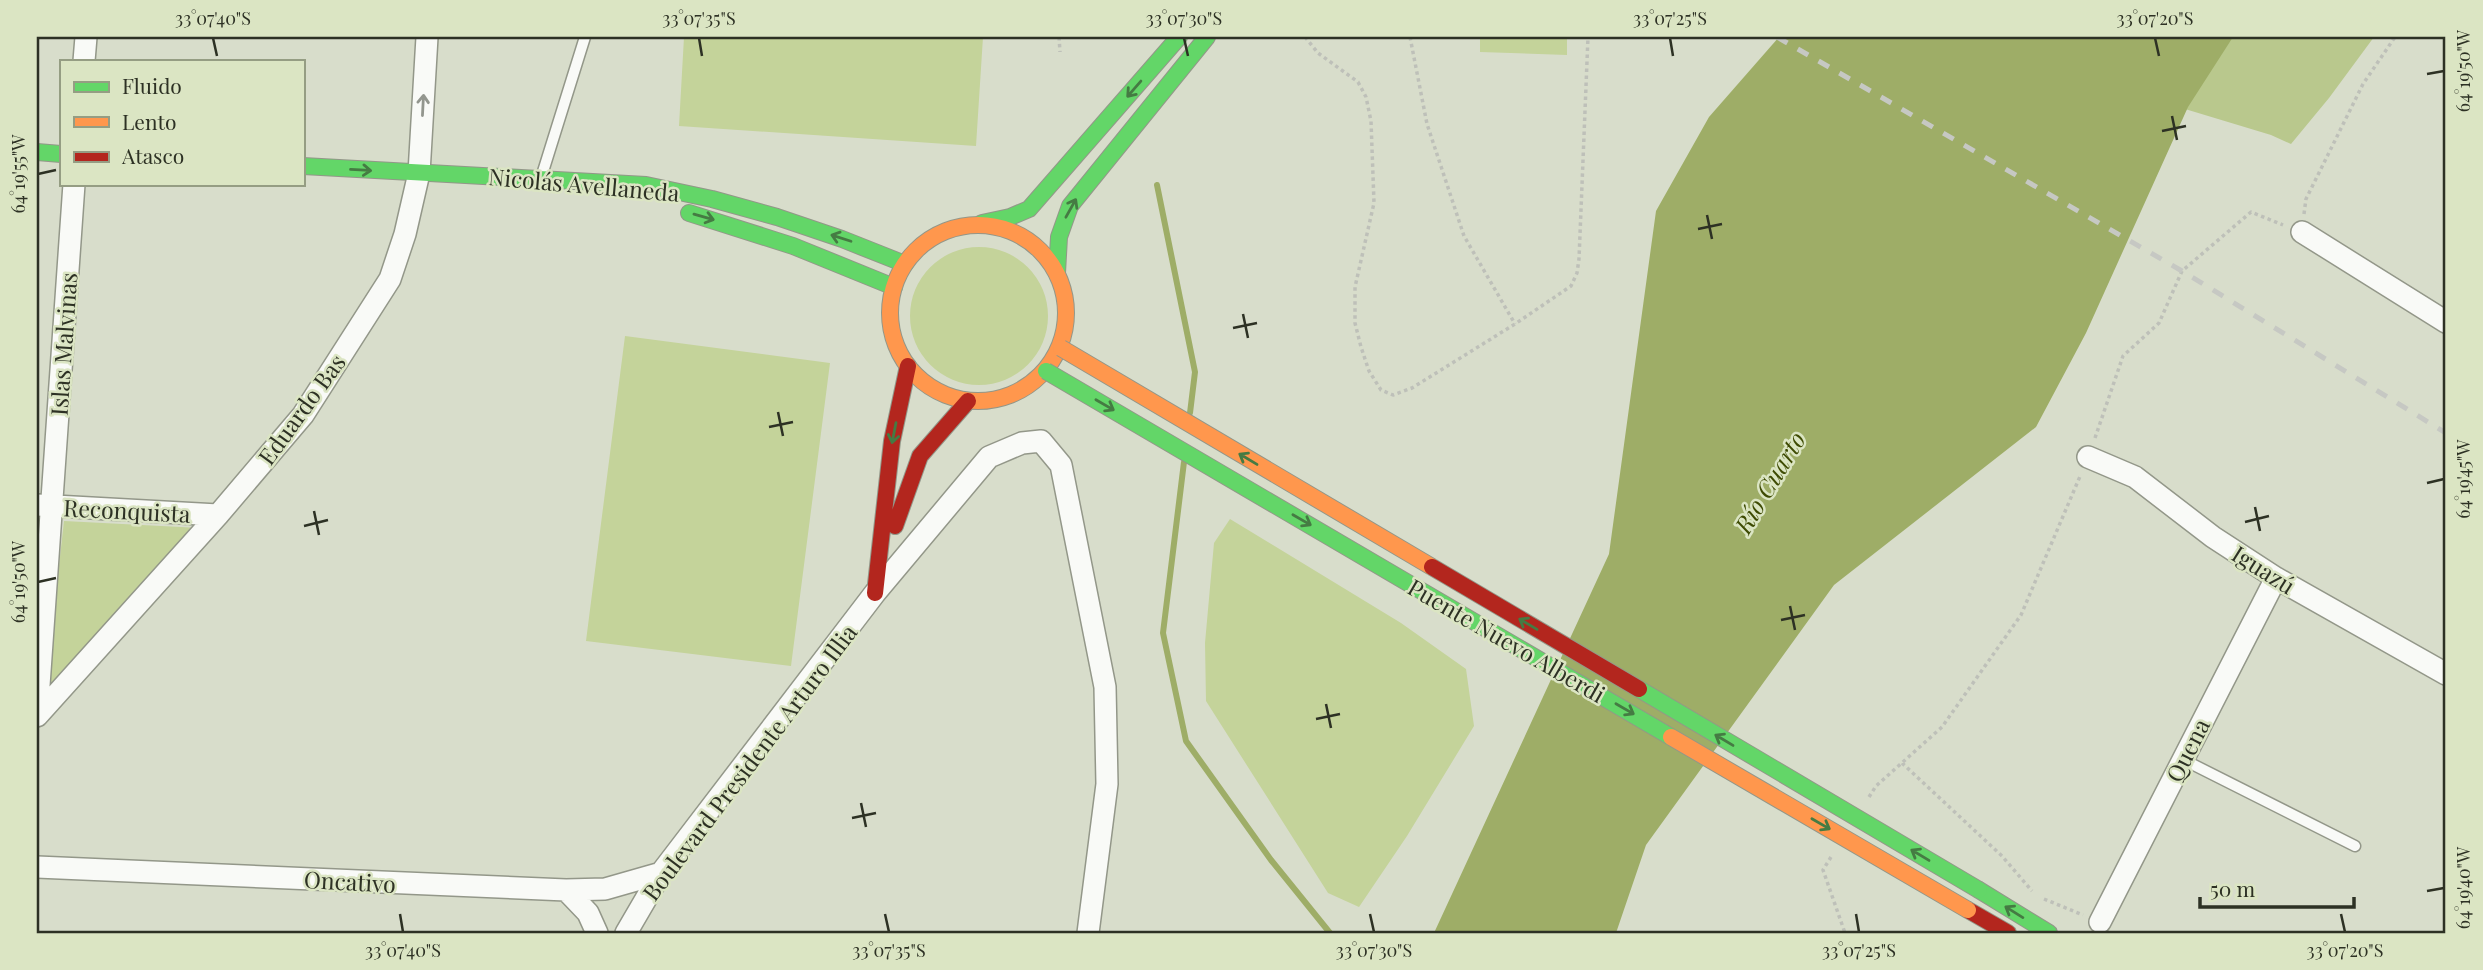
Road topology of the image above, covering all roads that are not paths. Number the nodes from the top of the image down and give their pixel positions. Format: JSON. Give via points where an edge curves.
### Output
{"nodes":[{"id":1,"x":86,"y":37,"type":"edge"},
{"id":2,"x":427,"y":37,"type":"edge"},
{"id":3,"x":585,"y":37,"type":"edge"},
{"id":4,"x":1179,"y":37,"type":"edge"},
{"id":5,"x":1207,"y":37,"type":"edge"},
{"id":6,"x":84,"y":60,"type":"edge"},
{"id":7,"x":37,"y":152,"type":"edge"},
{"id":8,"x":60,"y":153,"type":"edge"},
{"id":9,"x":304,"y":166,"type":"edge"},
{"id":10,"x":419,"y":173,"type":"junction"},
{"id":11,"x":540,"y":178,"type":"junction"},
{"id":12,"x":74,"y":186,"type":"edge"},
{"id":13,"x":525,"y":195,"type":"dead end"},
{"id":14,"x":678,"y":211,"type":"dead end"},
{"id":15,"x":971,"y":225,"type":"junction"},
{"id":16,"x":2302,"y":232,"type":"road end"},
{"id":17,"x":905,"y":264,"type":"junction"},
{"id":18,"x":1057,"y":273,"type":"junction"},
{"id":19,"x":894,"y":287,"type":"junction"},
{"id":20,"x":2443,"y":313,"type":"edge"},
{"id":21,"x":1061,"y":348,"type":"junction"},
{"id":22,"x":908,"y":366,"type":"junction"},
{"id":23,"x":1046,"y":371,"type":"junction"},
{"id":24,"x":968,"y":401,"type":"junction"},
{"id":25,"x":2088,"y":457,"type":"road end"},
{"id":26,"x":44,"y":506,"type":"edge"},
{"id":27,"x":218,"y":515,"type":"junction"},
{"id":28,"x":2276,"y":578,"type":"junction"},
{"id":29,"x":875,"y":593,"type":"junction"},
{"id":30,"x":2446,"y":674,"type":"edge"},
{"id":31,"x":37,"y":715,"type":"edge"},
{"id":32,"x":2182,"y":759,"type":"junction"},
{"id":33,"x":2355,"y":846,"type":"dead end"},
{"id":34,"x":37,"y":867,"type":"edge"},
{"id":35,"x":660,"y":873,"type":"junction"},
{"id":36,"x":566,"y":890,"type":"junction"},
{"id":37,"x":2100,"y":922,"type":"road end"},
{"id":38,"x":597,"y":933,"type":"edge"},
{"id":39,"x":626,"y":933,"type":"edge"},
{"id":40,"x":1088,"y":933,"type":"edge"},
{"id":41,"x":2008,"y":933,"type":"edge"},
{"id":42,"x":2049,"y":933,"type":"edge"}],
"edges":[{"from":1,"to":6,"type":"street"},
{"from":10,"to":2,"type":"street","name":"Eduardo Bas","one_way":true},
{"from":3,"to":11,"type":"lane"},
{"from":4,"to":15,"type":"main road","one_way":true,"via":[[1029,209]]},
{"from":18,"to":5,"type":"main road","one_way":true,"via":[[1059,237],[1070,206]]},
{"from":7,"to":8,"type":"main road"},
{"from":9,"to":10,"type":"main road","name":"Nicolás Avellaneda","one_way":true},
{"from":10,"to":11,"type":"main road","name":"Nicolás Avellaneda"},
{"from":10,"to":13,"type":"main road","name":"Nicolás Avellaneda"},
{"from":10,"to":27,"type":"street","name":"Eduardo Bas","via":[[390,279],[303,415]]},
{"from":17,"to":11,"type":"main road","name":"Nicolás Avellaneda","one_way":true,"via":[[856,243],[700,195],[646,185]]},
{"from":12,"to":26,"type":"street","name":"Islas Malvinas"},
{"from":14,"to":19,"type":"main road","name":"Nicolás Avellaneda","one_way":true,"via":[[748,229]]},
{"from":15,"to":17,"type":"main road","via":[[945,231]]},
{"from":15,"to":18,"type":"main road","via":[[1006,229],[1035,246]]},
{"from":16,"to":20,"type":"street"},
{"from":17,"to":19,"type":"main road"},
{"from":18,"to":21,"type":"main road","via":[[1065,299]]},
{"from":19,"to":22,"type":"main road","via":[[891,327]]},
{"from":21,"to":23,"type":"main road"},
{"from":42,"to":21,"type":"main road","name":"Puente Nuevo Alberdi","one_way":true,"bridge":true},
{"from":22,"to":24,"type":"main road","via":[[945,395]]},
{"from":22,"to":29,"type":"main road","one_way":true,"via":[[892,441]]},
{"from":23,"to":24,"type":"main road","via":[[1026,388],[998,400]]},
{"from":23,"to":41,"type":"main road","name":"Puente Nuevo Alberdi","one_way":true,"bridge":true},
{"from":24,"to":29,"type":"main road","via":[[920,456]]},
{"from":25,"to":28,"type":"street","name":"Iguazú","via":[[2135,477]]},
{"from":26,"to":27,"type":"street","name":"Reconquista"},
{"from":26,"to":31,"type":"street","name":"Islas Malvinas"},
{"from":27,"to":31,"type":"street","name":"Eduardo Bas"},
{"from":28,"to":30,"type":"street","name":"Iguazú"},
{"from":28,"to":32,"type":"street","name":"Quena"},
{"from":29,"to":35,"type":"street","name":"Boulevard Presidente Arturo Illia"},
{"from":29,"to":40,"type":"street","name":"Boulevard Presidente Arturo Illia","via":[[989,457],[1022,443],[1041,441],[1061,466],[1105,688],[1107,784]]},
{"from":32,"to":33,"type":"lane"},
{"from":32,"to":37,"type":"street","name":"Quena"},
{"from":34,"to":36,"type":"street","name":"Oncativo"},
{"from":35,"to":36,"type":"street","name":"Oncativo","via":[[605,888]]},
{"from":35,"to":39,"type":"street","name":"Boulevard Presidente Arturo Illia"},
{"from":36,"to":38,"type":"street","via":[[588,913]]}]}
